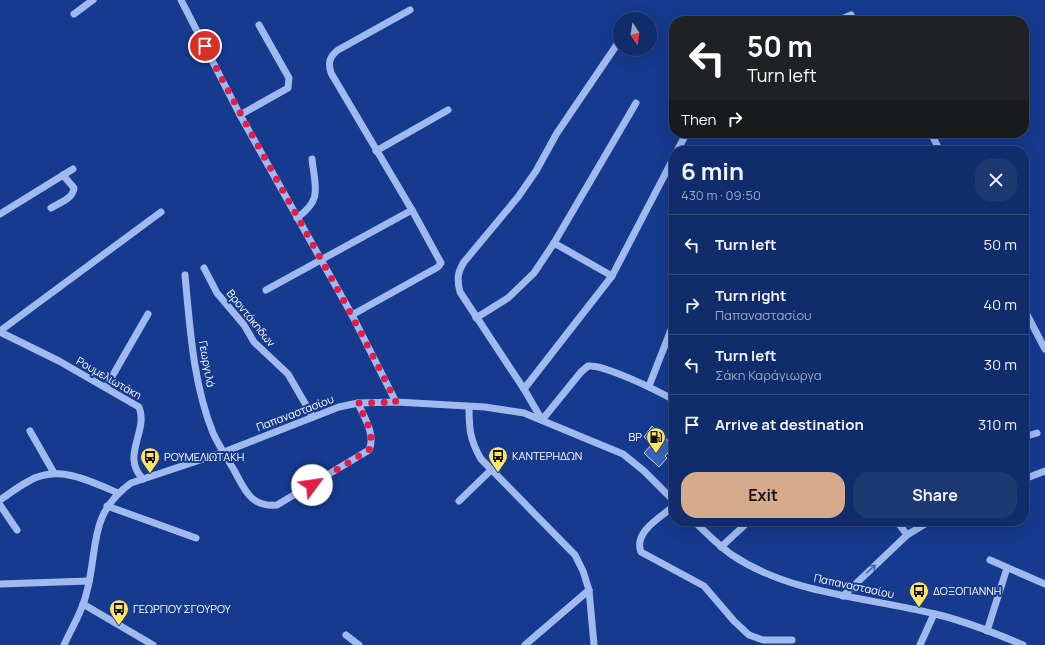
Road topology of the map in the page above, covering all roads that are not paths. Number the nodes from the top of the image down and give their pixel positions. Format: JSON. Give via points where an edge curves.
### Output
{"nodes":[{"id":1,"x":94,"y":0,"type":"edge"},
{"id":2,"x":181,"y":0,"type":"edge"},
{"id":3,"x":410,"y":10,"type":"dead end"},
{"id":4,"x":74,"y":14,"type":"dead end"},
{"id":5,"x":259,"y":25,"type":"dead end"},
{"id":6,"x":613,"y":50,"type":"edge"},
{"id":7,"x":636,"y":103,"type":"dead end"},
{"id":8,"x":448,"y":110,"type":"dead end"},
{"id":9,"x":240,"y":115,"type":"junction"},
{"id":10,"x":376,"y":151,"type":"junction"},
{"id":11,"x":312,"y":159,"type":"dead end"},
{"id":12,"x":669,"y":167,"type":"edge"},
{"id":13,"x":73,"y":169,"type":"dead end"},
{"id":14,"x":63,"y":175,"type":"junction"},
{"id":15,"x":51,"y":208,"type":"dead end"},
{"id":16,"x":412,"y":210,"type":"junction"},
{"id":17,"x":161,"y":212,"type":"dead end"},
{"id":18,"x":0,"y":214,"type":"edge"},
{"id":19,"x":297,"y":218,"type":"junction"},
{"id":20,"x":554,"y":242,"type":"junction"},
{"id":21,"x":322,"y":261,"type":"junction"},
{"id":22,"x":204,"y":268,"type":"dead end"},
{"id":23,"x":185,"y":274,"type":"dead end"},
{"id":24,"x":612,"y":276,"type":"junction"},
{"id":25,"x":266,"y":290,"type":"dead end"},
{"id":26,"x":148,"y":314,"type":"dead end"},
{"id":27,"x":352,"y":315,"type":"junction"},
{"id":28,"x":476,"y":318,"type":"junction"},
{"id":29,"x":1029,"y":319,"type":"edge"},
{"id":30,"x":0,"y":332,"type":"edge"},
{"id":31,"x":669,"y":335,"type":"edge"},
{"id":32,"x":1045,"y":350,"type":"edge"},
{"id":33,"x":649,"y":386,"type":"junction"},
{"id":34,"x":106,"y":387,"type":"junction"},
{"id":35,"x":524,"y":388,"type":"junction"},
{"id":36,"x":669,"y":397,"type":"edge"},
{"id":37,"x":396,"y":402,"type":"junction"},
{"id":38,"x":358,"y":403,"type":"junction"},
{"id":39,"x":469,"y":407,"type":"junction"},
{"id":40,"x":313,"y":417,"type":"junction"},
{"id":41,"x":542,"y":420,"type":"junction"},
{"id":42,"x":30,"y":431,"type":"dead end"},
{"id":43,"x":1037,"y":433,"type":"dead end"},
{"id":44,"x":1029,"y":435,"type":"edge"},
{"id":45,"x":224,"y":452,"type":"junction"},
{"id":46,"x":491,"y":470,"type":"junction"},
{"id":47,"x":1045,"y":471,"type":"edge"},
{"id":48,"x":54,"y":473,"type":"junction"},
{"id":49,"x":1029,"y":477,"type":"edge"},
{"id":50,"x":143,"y":479,"type":"junction"},
{"id":51,"x":118,"y":493,"type":"junction"},
{"id":52,"x":669,"y":496,"type":"edge"},
{"id":53,"x":0,"y":500,"type":"edge"},
{"id":54,"x":459,"y":501,"type":"dead end"},
{"id":55,"x":0,"y":506,"type":"edge"},
{"id":56,"x":107,"y":506,"type":"junction"},
{"id":57,"x":669,"y":510,"type":"edge"},
{"id":58,"x":699,"y":526,"type":"edge"},
{"id":59,"x":744,"y":526,"type":"edge"},
{"id":60,"x":901,"y":526,"type":"edge"},
{"id":61,"x":922,"y":526,"type":"edge"},
{"id":62,"x":17,"y":530,"type":"dead end"},
{"id":63,"x":907,"y":535,"type":"junction"},
{"id":64,"x":196,"y":538,"type":"dead end"},
{"id":65,"x":721,"y":547,"type":"junction"},
{"id":66,"x":990,"y":560,"type":"dead end"},
{"id":67,"x":1007,"y":568,"type":"junction"},
{"id":68,"x":89,"y":581,"type":"junction"},
{"id":69,"x":0,"y":584,"type":"edge"},
{"id":70,"x":1045,"y":584,"type":"edge"},
{"id":71,"x":589,"y":590,"type":"junction"},
{"id":72,"x":843,"y":596,"type":"junction"},
{"id":73,"x":83,"y":604,"type":"junction"},
{"id":74,"x":934,"y":614,"type":"junction"},
{"id":75,"x":987,"y":631,"type":"junction"},
{"id":76,"x":346,"y":635,"type":"dead end"},
{"id":77,"x":792,"y":640,"type":"dead end"},
{"id":78,"x":1019,"y":644,"type":"edge"},
{"id":79,"x":64,"y":645,"type":"edge"},
{"id":80,"x":153,"y":645,"type":"edge"},
{"id":81,"x":359,"y":645,"type":"edge"},
{"id":82,"x":525,"y":645,"type":"edge"},
{"id":83,"x":594,"y":645,"type":"edge"},
{"id":84,"x":920,"y":645,"type":"edge"}],
"edges":[{"from":1,"to":4,"type":"street"},
{"from":2,"to":9,"type":"street"},
{"from":3,"to":10,"type":"street","via":[[338,50],[329,59],[331,73]]},
{"from":5,"to":9,"type":"street","via":[[289,78],[289,85],[288,88]]},
{"from":6,"to":28,"type":"street","via":[[527,184],[458,270],[460,292]]},
{"from":7,"to":20,"type":"street"},
{"from":8,"to":10,"type":"street"},
{"from":9,"to":19,"type":"street"},
{"from":10,"to":16,"type":"street"},
{"from":11,"to":19,"type":"street","via":[[315,200],[310,209]]},
{"from":12,"to":24,"type":"street"},
{"from":13,"to":14,"type":"street"},
{"from":14,"to":15,"type":"street","via":[[74,188],[73,192],[71,196]]},
{"from":14,"to":18,"type":"street"},
{"from":16,"to":21,"type":"street"},
{"from":16,"to":27,"type":"street","via":[[441,263]]},
{"from":17,"to":30,"type":"street"},
{"from":19,"to":21,"type":"street"},
{"from":20,"to":24,"type":"street"},
{"from":20,"to":28,"type":"street","via":[[534,273],[517,290]]},
{"from":21,"to":25,"type":"street"},
{"from":21,"to":27,"type":"street"},
{"from":22,"to":40,"type":"street","name":"Βροντάκηδων","via":[[217,293],[244,325],[254,342],[288,374]]},
{"from":23,"to":45,"type":"street","name":"Γεωργιλά","via":[[197,380],[213,433]]},
{"from":24,"to":35,"type":"street"},
{"from":26,"to":34,"type":"street"},
{"from":27,"to":37,"type":"street"},
{"from":28,"to":35,"type":"street"},
{"from":29,"to":32,"type":"street"},
{"from":30,"to":34,"type":"street","name":"Ρουμελιωτάκη"},
{"from":31,"to":33,"type":"street"},
{"from":33,"to":36,"type":"street"},
{"from":33,"to":41,"type":"street","via":[[598,367],[588,366]]},
{"from":34,"to":50,"type":"street","name":"Ρουμελιωτάκη","via":[[139,406],[142,415],[135,444],[134,468]]},
{"from":35,"to":41,"type":"street"},
{"from":37,"to":38,"type":"street","name":"Παπαναστασίου"},
{"from":37,"to":39,"type":"street","name":"Παπαναστασίου"},
{"from":38,"to":40,"type":"street","name":"Παπαναστασίου","via":[[338,407]]},
{"from":38,"to":45,"type":"street","name":"Γεωργιλά","via":[[371,434],[372,443],[369,450],[277,505],[268,506],[252,499],[244,490]]},
{"from":39,"to":41,"type":"street","name":"Παπαναστασίου","via":[[507,410]]},
{"from":39,"to":46,"type":"street","via":[[469,432],[473,446]]},
{"from":40,"to":45,"type":"street","name":"Παπαναστασίου"},
{"from":41,"to":52,"type":"street","name":"Παπαναστασίου","via":[[623,454]]},
{"from":42,"to":48,"type":"street"},
{"from":43,"to":44,"type":"street"},
{"from":45,"to":50,"type":"street","name":"Παπαναστασίου"},
{"from":46,"to":54,"type":"street"},
{"from":46,"to":71,"type":"street","via":[[576,555]]},
{"from":47,"to":49,"type":"street"},
{"from":48,"to":51,"type":"street","via":[[81,478]]},
{"from":48,"to":53,"type":"street","via":[[29,480]]},
{"from":50,"to":51,"type":"street","name":"Παπαναστασίου","via":[[131,483]]},
{"from":51,"to":56,"type":"street","name":"Παπαναστασίου"},
{"from":55,"to":62,"type":"street"},
{"from":56,"to":64,"type":"street"},
{"from":56,"to":68,"type":"street","name":"Παπαναστασίου","via":[[93,551]]},
{"from":57,"to":77,"type":"street","via":[[642,532],[639,542],[641,552],[704,586],[749,635],[764,640]]},
{"from":58,"to":65,"type":"street","name":"Παπαναστασίου"},
{"from":59,"to":65,"type":"street"},
{"from":60,"to":63,"type":"street"},
{"from":61,"to":63,"type":"street"},
{"from":72,"to":63,"type":"street","one_way":true},
{"from":65,"to":72,"type":"street","name":"Παπαναστασίου","via":[[749,565],[770,574]]},
{"from":66,"to":67,"type":"street"},
{"from":67,"to":70,"type":"street"},
{"from":67,"to":75,"type":"street"},
{"from":68,"to":69,"type":"street"},
{"from":68,"to":73,"type":"street","name":"Παπαναστασίου"},
{"from":71,"to":82,"type":"street"},
{"from":71,"to":83,"type":"street"},
{"from":72,"to":74,"type":"street","name":"Παπαναστασίου"},
{"from":73,"to":79,"type":"street","name":"Παπαναστασίου"},
{"from":73,"to":80,"type":"street"},
{"from":74,"to":75,"type":"street","name":"Παπαναστασίου"},
{"from":74,"to":84,"type":"street"},
{"from":75,"to":78,"type":"street","name":"Παπαναστασίου"},
{"from":76,"to":81,"type":"street"}]}
